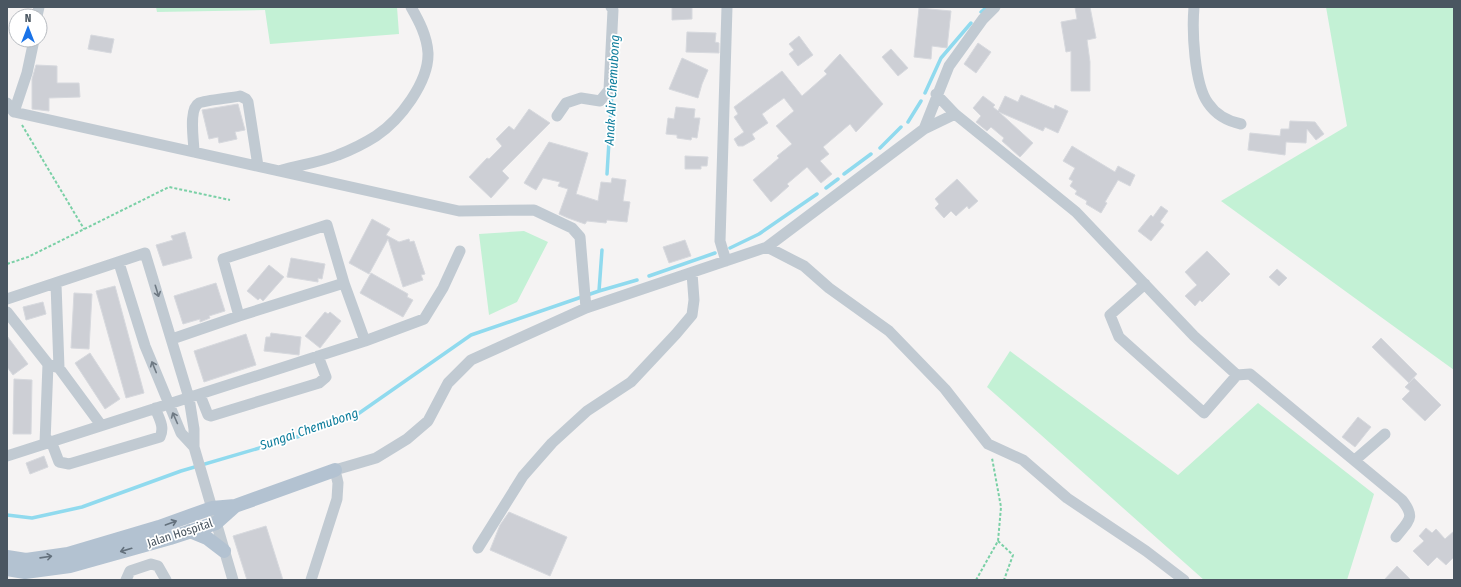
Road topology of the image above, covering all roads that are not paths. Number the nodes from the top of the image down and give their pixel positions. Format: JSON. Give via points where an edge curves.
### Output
{"nodes":[{"id":1,"x":411,"y":7,"type":"edge"},
{"id":2,"x":611,"y":7,"type":"edge"},
{"id":3,"x":727,"y":7,"type":"edge"},
{"id":4,"x":995,"y":7,"type":"edge"},
{"id":5,"x":1194,"y":7,"type":"edge"},
{"id":6,"x":32,"y":48,"type":"edge"},
{"id":7,"x":936,"y":94,"type":"junction"},
{"id":8,"x":10,"y":108,"type":"edge"},
{"id":9,"x":955,"y":114,"type":"junction"},
{"id":10,"x":557,"y":116,"type":"dead end"},
{"id":11,"x":1241,"y":124,"type":"dead end"},
{"id":12,"x":924,"y":129,"type":"junction"},
{"id":13,"x":194,"y":152,"type":"junction"},
{"id":14,"x":258,"y":166,"type":"junction"},
{"id":15,"x":279,"y":171,"type":"junction"},
{"id":16,"x":767,"y":247,"type":"junction"},
{"id":17,"x":460,"y":250,"type":"dead end"},
{"id":18,"x":726,"y":261,"type":"junction"},
{"id":19,"x":119,"y":263,"type":"junction"},
{"id":20,"x":692,"y":273,"type":"junction"},
{"id":21,"x":344,"y":283,"type":"junction"},
{"id":22,"x":56,"y":284,"type":"junction"},
{"id":23,"x":1145,"y":284,"type":"junction"},
{"id":24,"x":7,"y":300,"type":"edge"},
{"id":25,"x":586,"y":307,"type":"junction"},
{"id":26,"x":7,"y":312,"type":"edge"},
{"id":27,"x":239,"y":316,"type":"junction"},
{"id":28,"x":172,"y":339,"type":"junction"},
{"id":29,"x":365,"y":341,"type":"junction"},
{"id":30,"x":318,"y":356,"type":"junction"},
{"id":31,"x":48,"y":364,"type":"junction"},
{"id":32,"x":59,"y":368,"type":"junction"},
{"id":33,"x":1237,"y":375,"type":"junction"},
{"id":34,"x":194,"y":397,"type":"junction"},
{"id":35,"x":169,"y":404,"type":"junction"},
{"id":36,"x":155,"y":408,"type":"junction"},
{"id":37,"x":101,"y":425,"type":"junction"},
{"id":38,"x":1385,"y":434,"type":"dead end"},
{"id":39,"x":48,"y":442,"type":"junction"},
{"id":40,"x":194,"y":447,"type":"junction"},
{"id":41,"x":7,"y":456,"type":"edge"},
{"id":42,"x":1355,"y":460,"type":"junction"},
{"id":43,"x":335,"y":470,"type":"junction"},
{"id":44,"x":211,"y":505,"type":"junction"},
{"id":45,"x":235,"y":506,"type":"junction"},
{"id":46,"x":216,"y":522,"type":"junction"},
{"id":47,"x":190,"y":531,"type":"junction"},
{"id":48,"x":1396,"y":537,"type":"dead end"},
{"id":49,"x":478,"y":548,"type":"dead end"},
{"id":50,"x":224,"y":551,"type":"junction"},
{"id":51,"x":7,"y":557,"type":"edge"},
{"id":52,"x":7,"y":570,"type":"edge"},
{"id":53,"x":126,"y":580,"type":"edge"},
{"id":54,"x":166,"y":580,"type":"edge"},
{"id":55,"x":233,"y":580,"type":"edge"},
{"id":56,"x":311,"y":580,"type":"edge"},
{"id":57,"x":1184,"y":580,"type":"edge"}],
"edges":[{"from":1,"to":15,"type":"street","via":[[423,30],[428,53],[422,81],[412,100],[377,136],[337,156]]},
{"from":2,"to":10,"type":"street","via":[[613,10],[609,90],[600,101],[581,98],[566,103]]},
{"from":3,"to":18,"type":"street","via":[[720,241]]},
{"from":4,"to":7,"type":"street","via":[[982,19],[949,66]]},
{"from":5,"to":11,"type":"street","via":[[1194,47],[1207,102],[1214,111],[1229,121]]},
{"from":6,"to":8,"type":"street","via":[[27,73]]},
{"from":7,"to":9,"type":"street"},
{"from":7,"to":12,"type":"street"},
{"from":8,"to":13,"type":"street"},
{"from":9,"to":12,"type":"street"},
{"from":9,"to":23,"type":"street","via":[[1076,212]]},
{"from":12,"to":16,"type":"street"},
{"from":13,"to":14,"type":"street"},
{"from":13,"to":14,"type":"street","via":[[194,109],[199,103],[240,96],[248,102]]},
{"from":14,"to":15,"type":"street"},
{"from":15,"to":25,"type":"street","via":[[459,211],[534,210],[572,228],[580,237]]},
{"from":16,"to":18,"type":"street"},
{"from":16,"to":57,"type":"street","via":[[804,266],[829,288],[889,331],[945,389],[988,444],[1023,460],[1068,498]]},
{"from":17,"to":29,"type":"street","via":[[443,288],[424,319]]},
{"from":18,"to":20,"type":"street"},
{"from":19,"to":22,"type":"street"},
{"from":19,"to":28,"type":"street","one_way":true,"via":[[145,253]]},
{"from":35,"to":19,"type":"street","one_way":true,"via":[[145,346]]},
{"from":20,"to":25,"type":"street"},
{"from":20,"to":49,"type":"street","via":[[692,315],[631,382],[587,411],[552,443],[522,476]]},
{"from":21,"to":27,"type":"street"},
{"from":21,"to":27,"type":"street","via":[[327,226],[223,259]]},
{"from":21,"to":29,"type":"street"},
{"from":22,"to":24,"type":"street"},
{"from":22,"to":32,"type":"street"},
{"from":23,"to":33,"type":"street","via":[[1194,336]]},
{"from":23,"to":33,"type":"street","via":[[1110,315],[1120,337],[1204,413]]},
{"from":25,"to":43,"type":"street","via":[[471,360],[448,383],[428,422],[407,439],[376,458]]},
{"from":26,"to":31,"type":"street"},
{"from":27,"to":28,"type":"street"},
{"from":28,"to":34,"type":"street"},
{"from":29,"to":30,"type":"street"},
{"from":30,"to":34,"type":"street"},
{"from":30,"to":34,"type":"street","via":[[326,377],[319,383],[211,416]]},
{"from":31,"to":32,"type":"street"},
{"from":31,"to":39,"type":"street"},
{"from":32,"to":37,"type":"street"},
{"from":33,"to":42,"type":"street","via":[[1250,374]]},
{"from":34,"to":35,"type":"street"},
{"from":34,"to":40,"type":"street"},
{"from":35,"to":36,"type":"street"},
{"from":40,"to":35,"type":"street","one_way":true,"via":[[182,433]]},
{"from":36,"to":37,"type":"street"},
{"from":36,"to":39,"type":"street","via":[[163,431],[160,437],[69,464],[59,462]]},
{"from":37,"to":39,"type":"street"},
{"from":38,"to":42,"type":"street"},
{"from":39,"to":41,"type":"street"},
{"from":40,"to":44,"type":"street"},
{"from":42,"to":48,"type":"street","via":[[1402,500],[1410,511],[1408,521]]},
{"from":43,"to":45,"type":"main road"},
{"from":43,"to":56,"type":"street","via":[[338,483],[337,499]]},
{"from":44,"to":45,"type":"main road","name":"Jalan Hospital"},
{"from":44,"to":46,"type":"street"},
{"from":51,"to":44,"type":"main road","name":"Jalan Hospital","one_way":true,"via":[[26,560],[68,554],[158,527]]},
{"from":45,"to":46,"type":"main road","name":"Jalan Hospital"},
{"from":46,"to":47,"type":"main road","name":"Jalan Hospital"},
{"from":46,"to":50,"type":"street"},
{"from":47,"to":50,"type":"main road","via":[[207,538]]},
{"from":47,"to":52,"type":"main road","name":"Jalan Hospital","one_way":true,"via":[[70,566],[25,572]]},
{"from":50,"to":55,"type":"street"},
{"from":53,"to":54,"type":"street","via":[[130,571],[151,564],[158,566]]}]}
